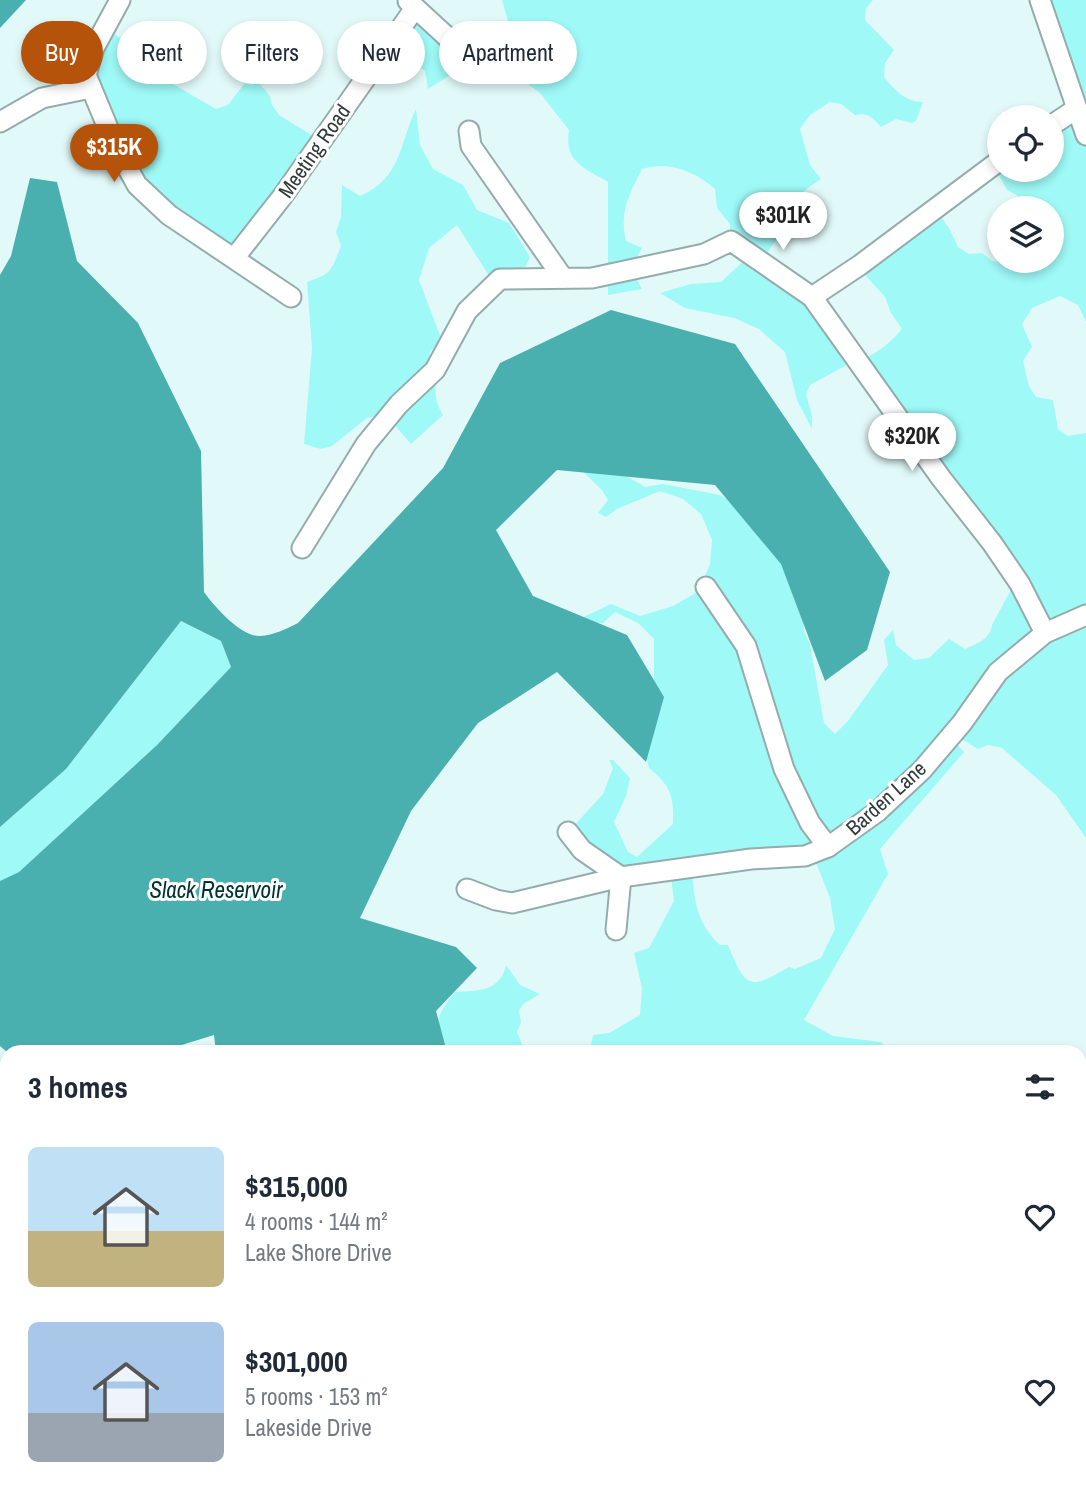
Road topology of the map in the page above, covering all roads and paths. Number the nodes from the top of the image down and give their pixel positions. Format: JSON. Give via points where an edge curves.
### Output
{"nodes":[{"id":1,"x":120,"y":0,"type":"edge"},
{"id":2,"x":1040,"y":0,"type":"edge"},
{"id":3,"x":411,"y":4,"type":"edge"},
{"id":4,"x":439,"y":30,"type":"edge"},
{"id":5,"x":91,"y":88,"type":"junction"},
{"id":6,"x":1076,"y":109,"type":"junction"},
{"id":7,"x":1064,"y":117,"type":"edge"},
{"id":8,"x":0,"y":122,"type":"edge"},
{"id":9,"x":469,"y":131,"type":"dead end"},
{"id":10,"x":1086,"y":135,"type":"edge"},
{"id":11,"x":987,"y":170,"type":"edge"},
{"id":12,"x":234,"y":257,"type":"junction"},
{"id":13,"x":563,"y":278,"type":"junction"},
{"id":14,"x":291,"y":297,"type":"dead end"},
{"id":15,"x":812,"y":297,"type":"junction"},
{"id":16,"x":302,"y":548,"type":"dead end"},
{"id":17,"x":706,"y":587,"type":"dead end"},
{"id":18,"x":1086,"y":615,"type":"edge"},
{"id":19,"x":1045,"y":633,"type":"junction"},
{"id":20,"x":568,"y":832,"type":"dead end"},
{"id":21,"x":828,"y":847,"type":"junction"},
{"id":22,"x":621,"y":877,"type":"junction"},
{"id":23,"x":467,"y":889,"type":"dead end"},
{"id":24,"x":616,"y":930,"type":"dead end"}],
"edges":[{"from":1,"to":5,"type":"street","via":[[94,48],[86,75]]},
{"from":2,"to":6,"type":"street"},
{"from":3,"to":4,"type":"street"},
{"from":3,"to":12,"type":"street","name":"Meeting Road","via":[[282,197]]},
{"from":5,"to":8,"type":"street","via":[[42,98]]},
{"from":5,"to":12,"type":"street","via":[[137,185],[169,215]]},
{"from":6,"to":7,"type":"street"},
{"from":6,"to":10,"type":"street"},
{"from":9,"to":13,"type":"street","via":[[471,146]]},
{"from":11,"to":15,"type":"street"},
{"from":12,"to":14,"type":"street"},
{"from":13,"to":15,"type":"street","via":[[592,278],[704,254],[730,241]]},
{"from":13,"to":16,"type":"street","via":[[500,279],[467,311],[435,370],[366,444]]},
{"from":15,"to":19,"type":"street","via":[[1020,584]]},
{"from":17,"to":21,"type":"street","via":[[746,646],[784,769],[810,823]]},
{"from":18,"to":19,"type":"street","name":"Barden Lane"},
{"from":19,"to":21,"type":"street","name":"Barden Lane","via":[[998,672],[922,770],[877,812]]},
{"from":20,"to":22,"type":"street","via":[[582,850]]},
{"from":21,"to":22,"type":"street","name":"Barden Lane","via":[[805,856]]},
{"from":22,"to":23,"type":"street","name":"Barden Lane","via":[[512,902]]},
{"from":22,"to":24,"type":"street"}]}
